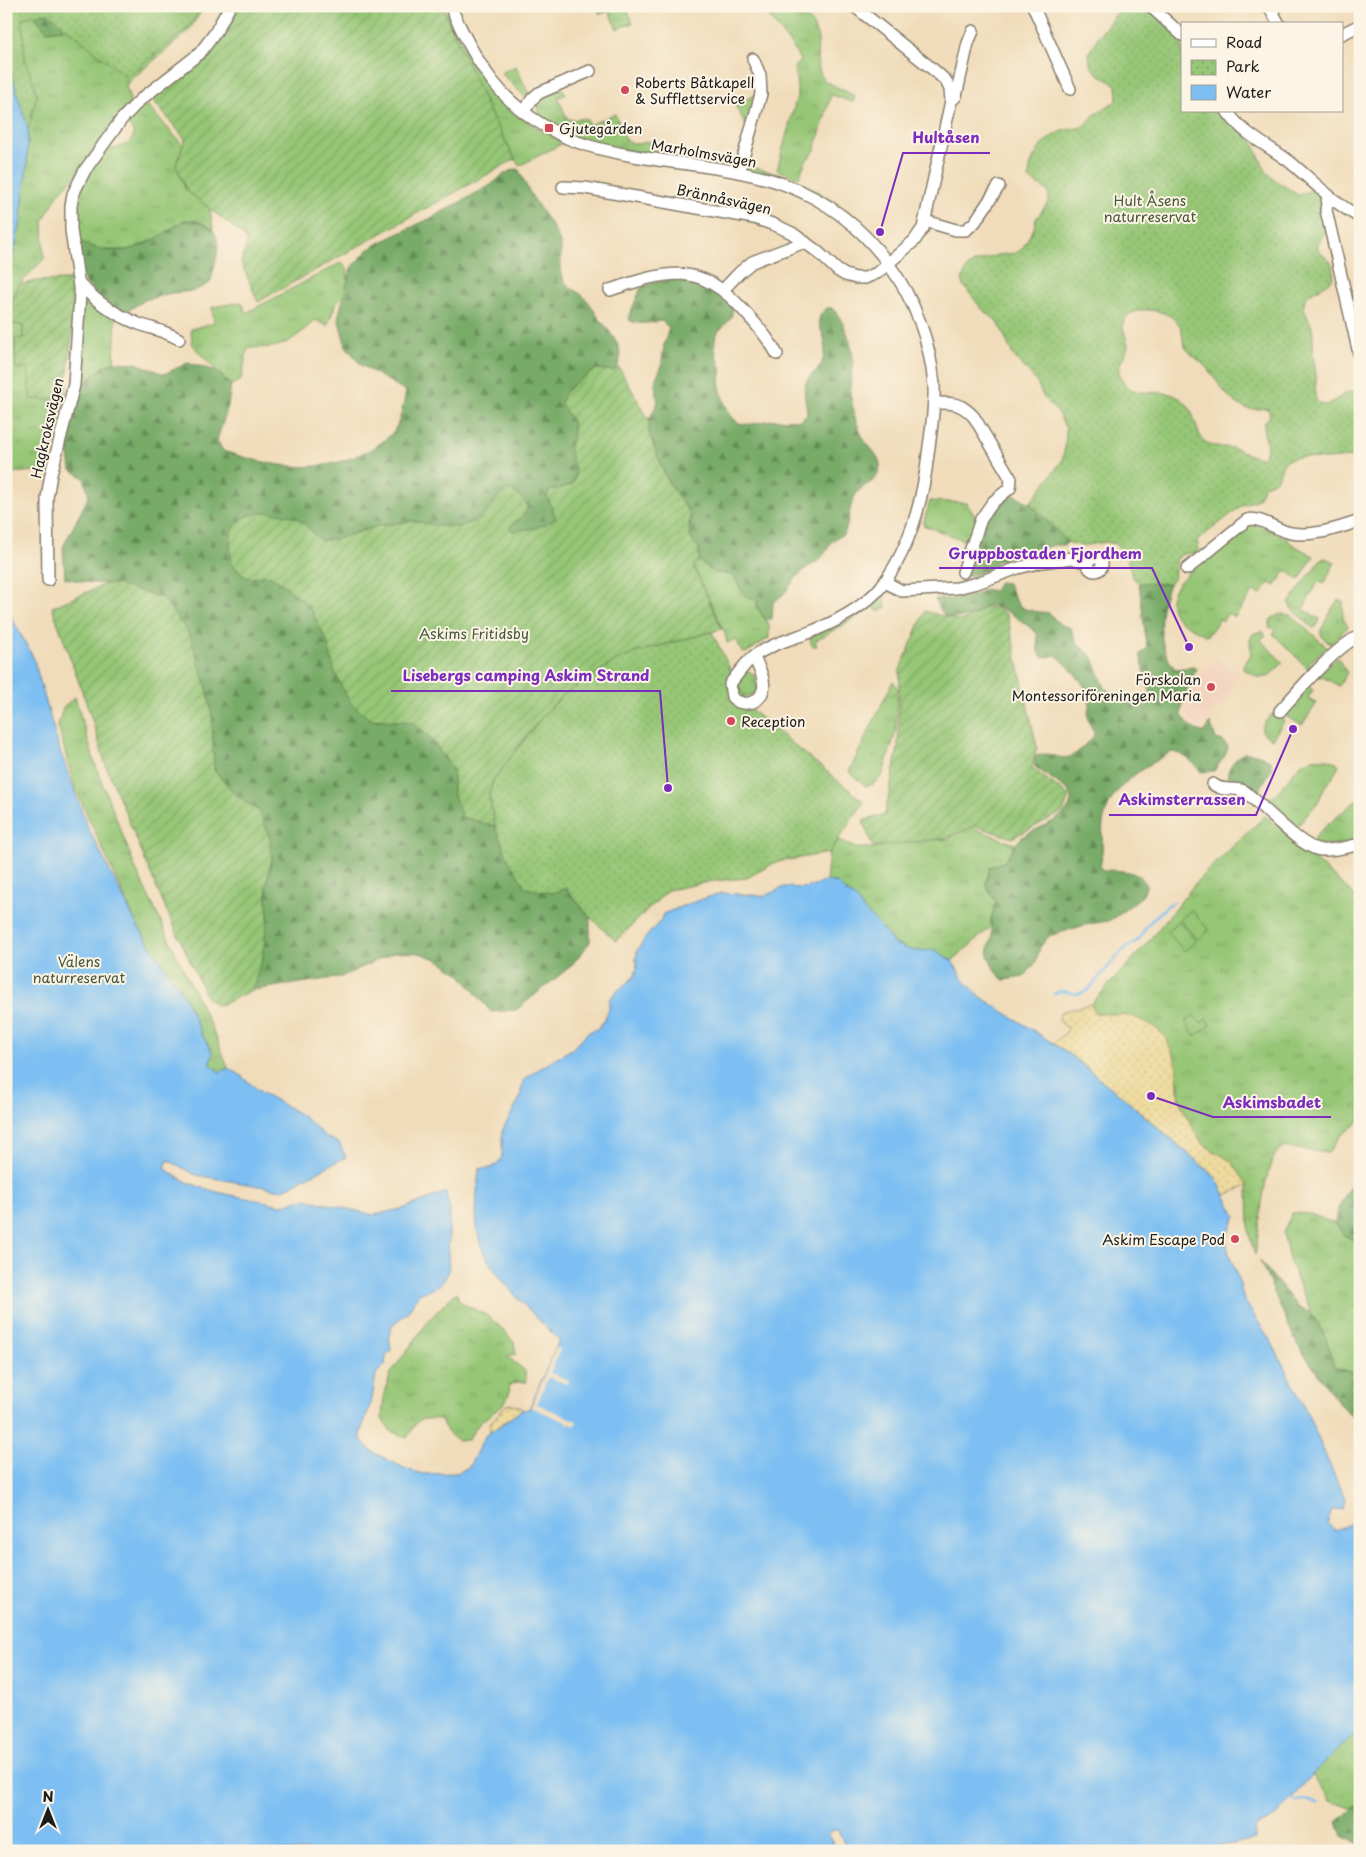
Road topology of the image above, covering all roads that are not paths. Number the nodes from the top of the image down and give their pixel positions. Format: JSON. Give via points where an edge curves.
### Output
{"nodes":[{"id":1,"x":230,"y":6,"type":"edge"},
{"id":2,"x":450,"y":6,"type":"edge"},
{"id":3,"x":854,"y":6,"type":"edge"},
{"id":4,"x":1033,"y":6,"type":"edge"},
{"id":5,"x":1150,"y":6,"type":"edge"},
{"id":6,"x":1270,"y":6,"type":"edge"},
{"id":7,"x":1278,"y":22,"type":"edge"},
{"id":8,"x":1360,"y":24,"type":"edge"},
{"id":9,"x":973,"y":31,"type":"dead end"},
{"id":10,"x":1344,"y":33,"type":"edge"},
{"id":11,"x":1181,"y":34,"type":"edge"},
{"id":12,"x":753,"y":59,"type":"dead end"},
{"id":13,"x":590,"y":71,"type":"dead end"},
{"id":14,"x":1070,"y":89,"type":"dead end"},
{"id":15,"x":951,"y":101,"type":"junction"},
{"id":16,"x":523,"y":112,"type":"junction"},
{"id":17,"x":1228,"y":112,"type":"edge"},
{"id":18,"x":739,"y":172,"type":"junction"},
{"id":19,"x":999,"y":186,"type":"dead end"},
{"id":20,"x":563,"y":187,"type":"dead end"},
{"id":21,"x":1328,"y":196,"type":"junction"},
{"id":22,"x":1360,"y":217,"type":"edge"},
{"id":23,"x":926,"y":221,"type":"junction"},
{"id":24,"x":805,"y":242,"type":"junction"},
{"id":25,"x":888,"y":263,"type":"junction"},
{"id":26,"x":80,"y":284,"type":"junction"},
{"id":27,"x":610,"y":290,"type":"dead end"},
{"id":28,"x":723,"y":290,"type":"junction"},
{"id":29,"x":179,"y":339,"type":"dead end"},
{"id":30,"x":777,"y":354,"type":"dead end"},
{"id":31,"x":1360,"y":358,"type":"edge"},
{"id":32,"x":934,"y":402,"type":"junction"},
{"id":33,"x":1360,"y":521,"type":"edge"},
{"id":34,"x":1088,"y":563,"type":"dead end"},
{"id":35,"x":1187,"y":569,"type":"dead end"},
{"id":36,"x":962,"y":572,"type":"dead end"},
{"id":37,"x":48,"y":580,"type":"dead end"},
{"id":38,"x":885,"y":582,"type":"junction"},
{"id":39,"x":1360,"y":636,"type":"edge"},
{"id":40,"x":753,"y":657,"type":"dead end"},
{"id":41,"x":1280,"y":711,"type":"dead end"},
{"id":42,"x":1213,"y":784,"type":"dead end"},
{"id":43,"x":1360,"y":844,"type":"edge"}],
"edges":[{"from":1,"to":26,"type":"street","name":"Hagkroksvägen","via":[[200,53],[140,100],[121,120],[79,180],[70,215]]},
{"from":2,"to":16,"type":"street","name":"Marholmsvägen","via":[[485,73]]},
{"from":3,"to":15,"type":"street","via":[[946,81]]},
{"from":4,"to":14,"type":"street"},
{"from":5,"to":11,"type":"street"},
{"from":6,"to":7,"type":"street"},
{"from":8,"to":10,"type":"street"},
{"from":9,"to":15,"type":"street","via":[[956,96]]},
{"from":12,"to":18,"type":"street","via":[[760,75],[761,94]]},
{"from":13,"to":16,"type":"street","via":[[539,93]]},
{"from":15,"to":23,"type":"street"},
{"from":16,"to":18,"type":"street","name":"Marholmsvägen","via":[[562,136],[587,146]]},
{"from":17,"to":21,"type":"street","via":[[1239,126]]},
{"from":18,"to":25,"type":"street","name":"Marholmsvägen","via":[[785,185],[823,203],[856,228]]},
{"from":19,"to":23,"type":"street","via":[[966,230]]},
{"from":20,"to":24,"type":"street","name":"Brännåsvägen","via":[[585,188],[754,218],[775,224]]},
{"from":21,"to":22,"type":"street"},
{"from":21,"to":31,"type":"street","via":[[1326,210]]},
{"from":23,"to":25,"type":"street","name":"Brännåsvägen","via":[[914,241]]},
{"from":24,"to":25,"type":"street","name":"Brännåsvägen","via":[[837,270],[856,278],[871,276]]},
{"from":24,"to":28,"type":"street","via":[[752,262]]},
{"from":25,"to":32,"type":"street","name":"Marholmsvägen","via":[[911,301],[925,334]]},
{"from":26,"to":29,"type":"street","via":[[112,311]]},
{"from":26,"to":37,"type":"street","name":"Hagkroksvägen","via":[[74,385],[47,498]]},
{"from":27,"to":28,"type":"street","via":[[644,279],[677,274],[703,279]]},
{"from":28,"to":30,"type":"street","via":[[752,319]]},
{"from":32,"to":36,"type":"street","via":[[958,404],[974,417],[1011,479],[1010,488],[993,502],[981,519]]},
{"from":32,"to":38,"type":"street","name":"Marholmsvägen","via":[[919,506],[906,545]]},
{"from":33,"to":35,"type":"street","via":[[1323,532],[1299,534],[1254,519],[1247,520]]},
{"from":34,"to":38,"type":"street","via":[[1072,558],[1042,562],[957,588],[902,591]]},
{"from":38,"to":40,"type":"street","name":"Marholmsvägen","via":[[873,596],[847,614],[811,632],[785,639]]},
{"from":39,"to":41,"type":"street","via":[[1337,653]]},
{"from":42,"to":43,"type":"street","via":[[1220,789],[1244,791],[1302,842],[1315,849],[1335,850]]}]}
